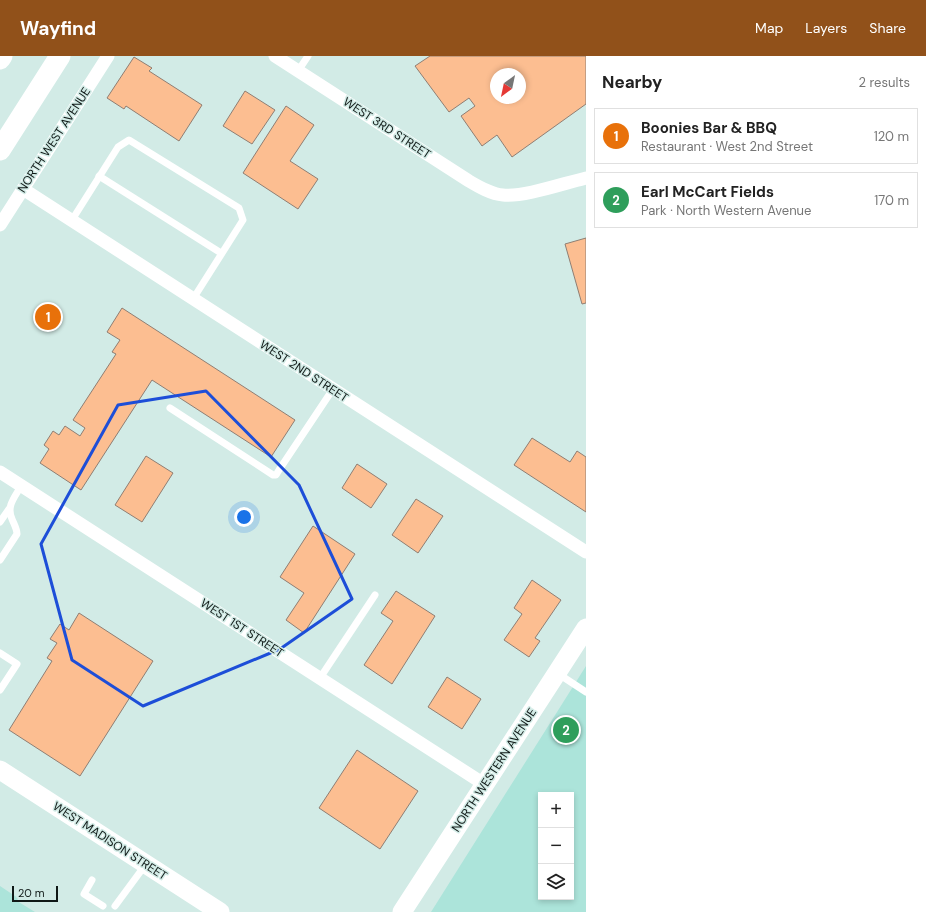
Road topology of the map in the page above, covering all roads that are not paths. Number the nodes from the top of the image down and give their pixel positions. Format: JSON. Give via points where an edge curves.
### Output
{"nodes":[{"id":1,"x":2,"y":56,"type":"edge"},
{"id":2,"x":60,"y":56,"type":"edge"},
{"id":3,"x":108,"y":56,"type":"edge"},
{"id":4,"x":275,"y":56,"type":"edge"},
{"id":5,"x":308,"y":56,"type":"edge"},
{"id":6,"x":0,"y":60,"type":"edge"},
{"id":7,"x":298,"y":71,"type":"junction"},
{"id":8,"x":0,"y":150,"type":"edge"},
{"id":9,"x":99,"y":176,"type":"junction"},
{"id":10,"x":586,"y":178,"type":"edge"},
{"id":11,"x":23,"y":189,"type":"junction"},
{"id":12,"x":72,"y":220,"type":"junction"},
{"id":13,"x":0,"y":225,"type":"edge"},
{"id":14,"x":221,"y":253,"type":"junction"},
{"id":15,"x":192,"y":299,"type":"junction"},
{"id":16,"x":332,"y":389,"type":"junction"},
{"id":17,"x":170,"y":408,"type":"dead end"},
{"id":18,"x":0,"y":472,"type":"edge"},
{"id":19,"x":21,"y":486,"type":"junction"},
{"id":20,"x":9,"y":509,"type":"junction"},
{"id":21,"x":0,"y":522,"type":"edge"},
{"id":22,"x":586,"y":552,"type":"edge"},
{"id":23,"x":0,"y":560,"type":"edge"},
{"id":24,"x":375,"y":595,"type":"dead end"},
{"id":25,"x":586,"y":628,"type":"edge"},
{"id":26,"x":0,"y":653,"type":"edge"},
{"id":27,"x":557,"y":672,"type":"junction"},
{"id":28,"x":320,"y":678,"type":"junction"},
{"id":29,"x":0,"y":690,"type":"edge"},
{"id":30,"x":586,"y":692,"type":"edge"},
{"id":31,"x":0,"y":770,"type":"edge"},
{"id":32,"x":484,"y":784,"type":"junction"},
{"id":33,"x":146,"y":864,"type":"junction"},
{"id":34,"x":92,"y":880,"type":"dead end"},
{"id":35,"x":104,"y":906,"type":"dead end"},
{"id":36,"x":115,"y":906,"type":"dead end"},
{"id":37,"x":220,"y":912,"type":"edge"},
{"id":38,"x":402,"y":912,"type":"edge"}],
"edges":[{"from":1,"to":6,"type":"main road"},
{"from":2,"to":8,"type":"main road"},
{"from":3,"to":11,"type":"street","name":"NORTH WEST AVENUE"},
{"from":4,"to":7,"type":"street","name":"WEST 3RD STREET"},
{"from":5,"to":7,"type":"lane"},
{"from":7,"to":10,"type":"street","name":"WEST 3RD STREET","via":[[484,189],[502,195],[517,195]]},
{"from":9,"to":12,"type":"lane"},
{"from":9,"to":14,"type":"lane"},
{"from":9,"to":14,"type":"lane","via":[[118,147],[130,140],[239,208],[242,220]]},
{"from":11,"to":12,"type":"street","name":"WEST 2ND STREET"},
{"from":11,"to":13,"type":"street","name":"NORTH WEST AVENUE"},
{"from":12,"to":15,"type":"street","name":"WEST 2ND STREET"},
{"from":14,"to":15,"type":"lane"},
{"from":15,"to":16,"type":"street","name":"WEST 2ND STREET"},
{"from":16,"to":17,"type":"lane","via":[[280,470],[273,476]]},
{"from":16,"to":22,"type":"street","name":"WEST 2ND STREET"},
{"from":18,"to":19,"type":"street","name":"WEST 1ST STREET"},
{"from":19,"to":20,"type":"lane"},
{"from":19,"to":28,"type":"street","name":"WEST 1ST STREET"},
{"from":20,"to":21,"type":"lane"},
{"from":20,"to":23,"type":"lane","via":[[17,534]]},
{"from":24,"to":28,"type":"lane"},
{"from":25,"to":27,"type":"street","name":"NORTH WESTERN AVENUE"},
{"from":26,"to":29,"type":"lane","via":[[17,664]]},
{"from":27,"to":30,"type":"lane"},
{"from":27,"to":32,"type":"street","name":"NORTH WESTERN AVENUE"},
{"from":28,"to":32,"type":"street","name":"WEST 1ST STREET"},
{"from":31,"to":33,"type":"street","name":"WEST MADISON STREET"},
{"from":32,"to":38,"type":"street","name":"NORTH WESTERN AVENUE"},
{"from":33,"to":36,"type":"lane"},
{"from":33,"to":37,"type":"street","name":"WEST MADISON STREET"},
{"from":34,"to":35,"type":"lane","via":[[84,894]]}]}
